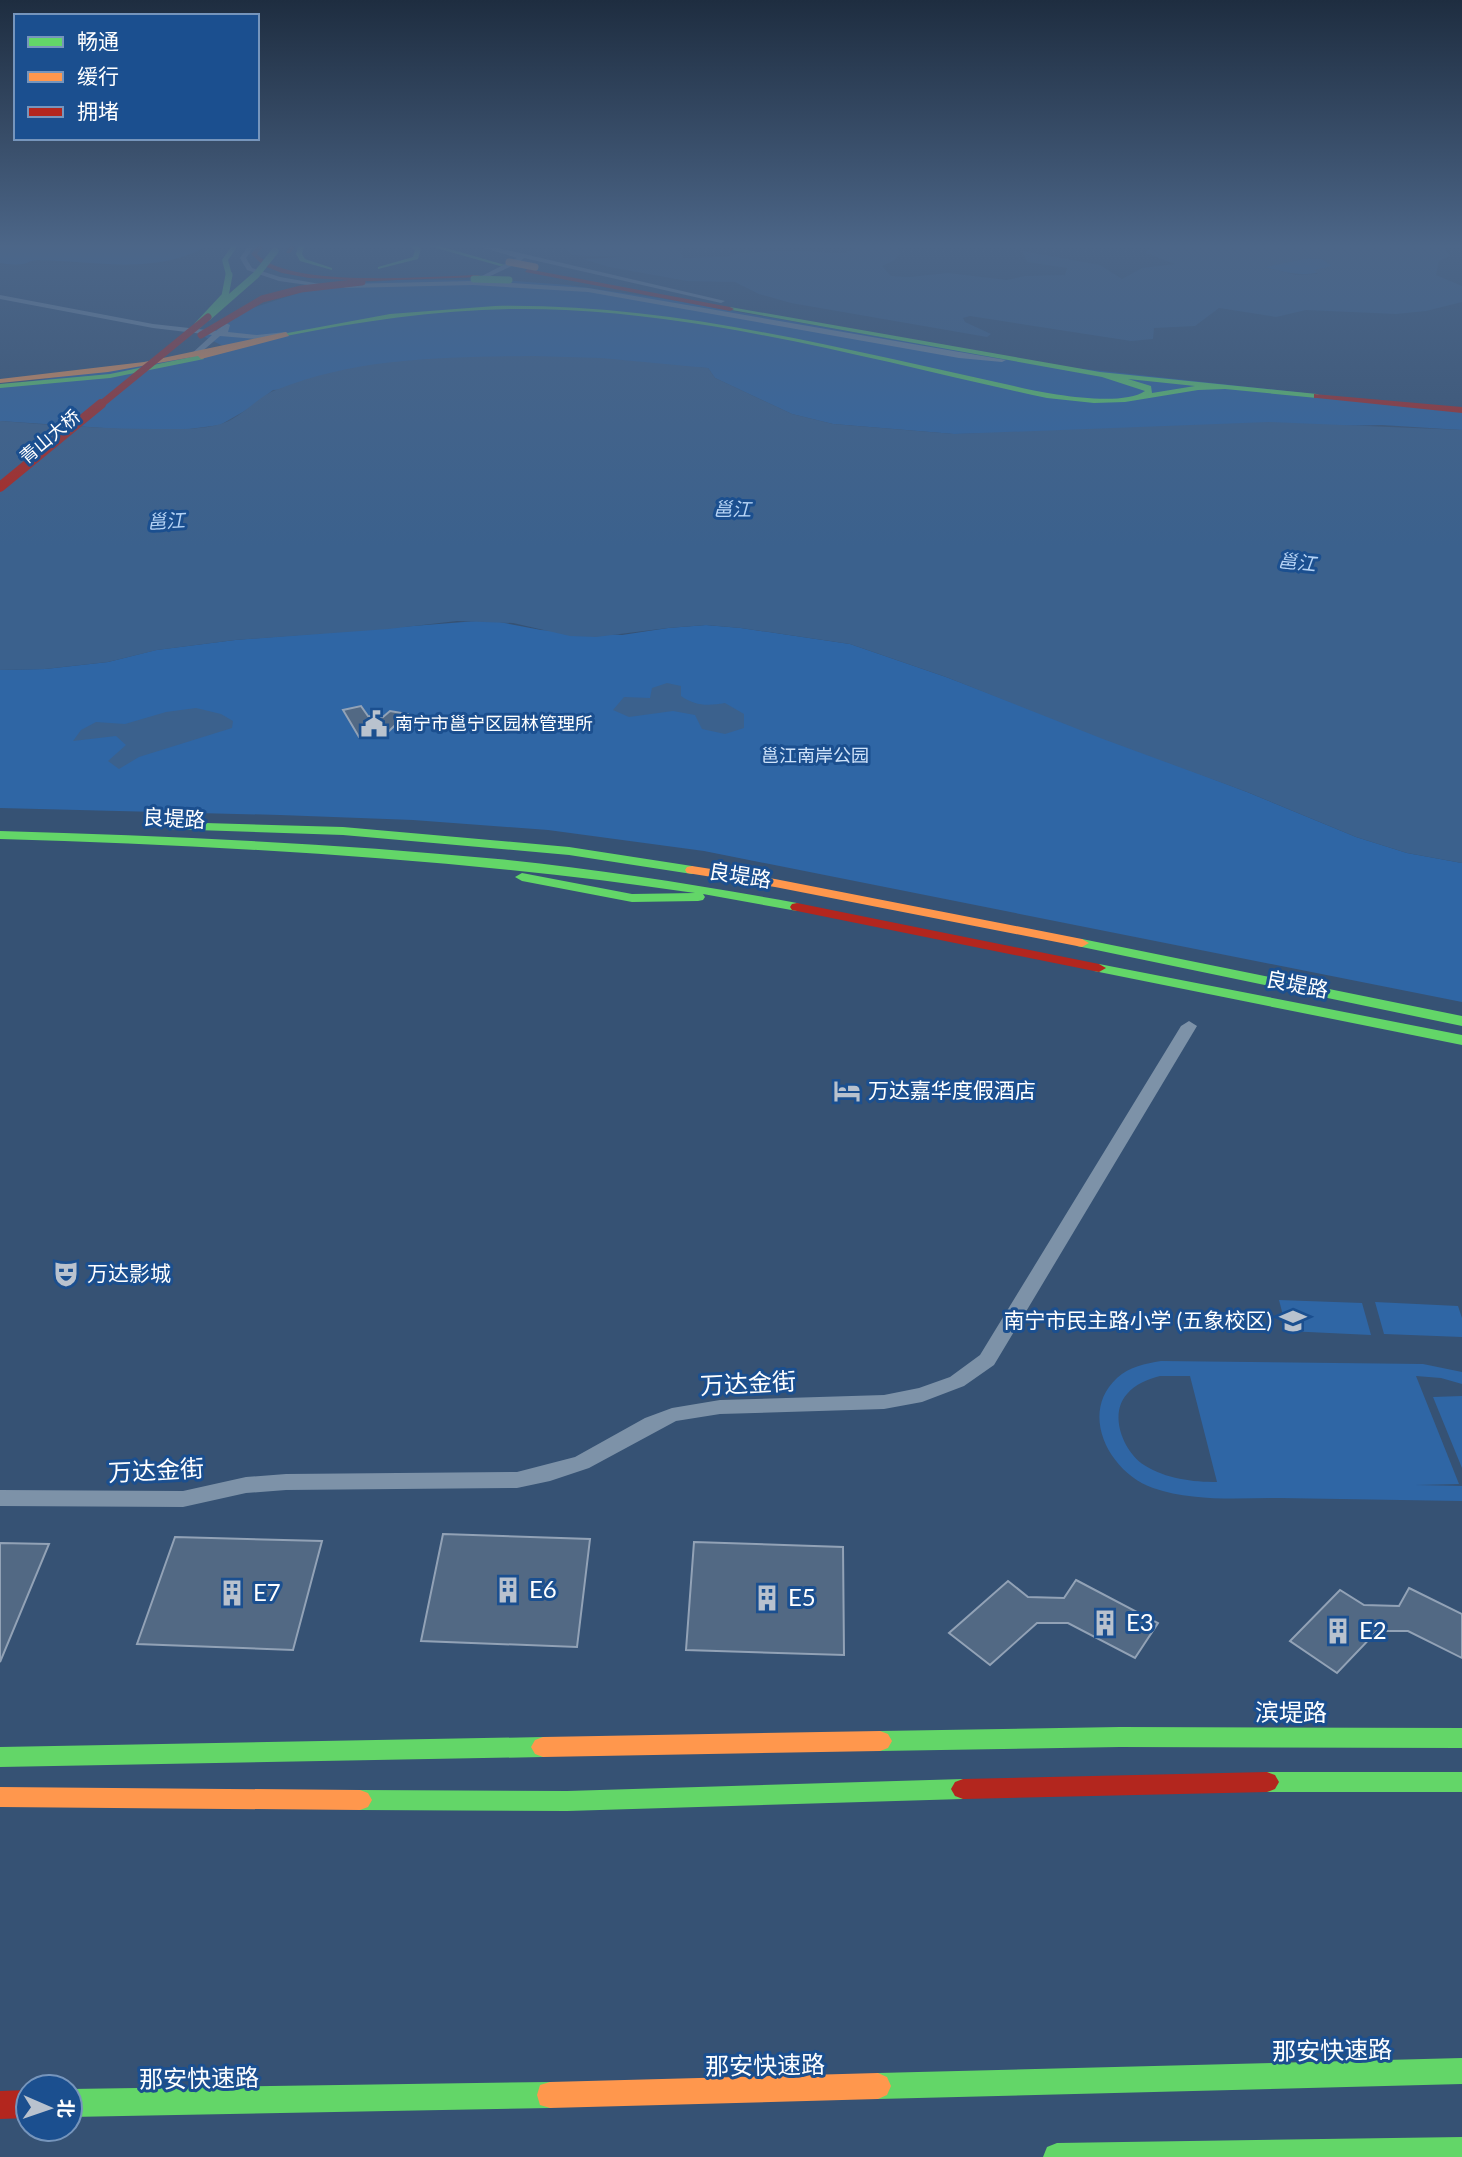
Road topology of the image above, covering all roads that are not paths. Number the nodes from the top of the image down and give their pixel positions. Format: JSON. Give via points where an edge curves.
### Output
{"nodes":[{"id":1,"x":178,"y":345,"type":"edge"},
{"id":2,"x":178,"y":345,"type":"edge"},
{"id":3,"x":181,"y":345,"type":"edge"},
{"id":4,"x":182,"y":345,"type":"edge"},
{"id":5,"x":252,"y":345,"type":"edge"},
{"id":6,"x":257,"y":345,"type":"edge"},
{"id":7,"x":798,"y":345,"type":"edge"},
{"id":8,"x":897,"y":345,"type":"edge"},
{"id":9,"x":929,"y":345,"type":"edge"},
{"id":10,"x":954,"y":345,"type":"edge"},
{"id":11,"x":232,"y":351,"type":"junction"},
{"id":12,"x":1029,"y":363,"type":"junction"},
{"id":13,"x":142,"y":367,"type":"junction"},
{"id":14,"x":1100,"y":374,"type":"junction"},
{"id":15,"x":0,"y":380,"type":"edge"},
{"id":16,"x":0,"y":386,"type":"edge"},
{"id":17,"x":1223,"y":387,"type":"junction"},
{"id":18,"x":1125,"y":400,"type":"junction"},
{"id":19,"x":1462,"y":407,"type":"edge"},
{"id":20,"x":0,"y":488,"type":"edge"},
{"id":21,"x":0,"y":504,"type":"edge"},
{"id":22,"x":0,"y":821,"type":"edge"},
{"id":23,"x":0,"y":835,"type":"edge"},
{"id":24,"x":1462,"y":1021,"type":"edge"},
{"id":25,"x":1189,"y":1026,"type":"dead end"},
{"id":26,"x":1462,"y":1040,"type":"edge"},
{"id":27,"x":0,"y":1498,"type":"edge"},
{"id":28,"x":1462,"y":1738,"type":"edge"},
{"id":29,"x":0,"y":1757,"type":"edge"},
{"id":30,"x":1462,"y":1782,"type":"edge"},
{"id":31,"x":0,"y":1797,"type":"edge"},
{"id":32,"x":1462,"y":2071,"type":"edge"},
{"id":33,"x":84,"y":2104,"type":"edge"},
{"id":34,"x":1462,"y":2151,"type":"edge"},
{"id":35,"x":1057,"y":2157,"type":"edge"}],
"edges":[{"from":1,"to":13,"type":"main road"},
{"from":2,"to":13,"type":"street"},
{"from":3,"to":20,"type":"main road","name":"青山大桥","bridge":true},
{"from":4,"to":21,"type":"main road","name":"青山大桥"},
{"from":5,"to":11,"type":"main road"},
{"from":6,"to":11,"type":"main road"},
{"from":7,"to":18,"type":"main road","via":[[1047,396]]},
{"from":8,"to":12,"type":"street"},
{"from":9,"to":12,"type":"main road"},
{"from":10,"to":19,"type":"main road","via":[[1118,370]]},
{"from":11,"to":16,"type":"main road","via":[[122,375]]},
{"from":12,"to":14,"type":"main road"},
{"from":13,"to":15,"type":"main road"},
{"from":14,"to":17,"type":"main road"},
{"from":14,"to":18,"type":"main road","via":[[1148,388],[1147,394]]},
{"from":17,"to":18,"type":"main road","via":[[1196,387]]},
{"from":17,"to":19,"type":"main road"},
{"from":22,"to":24,"type":"main road","name":"良堤路","via":[[343,831],[569,851],[775,883]]},
{"from":23,"to":26,"type":"main road","name":"良堤路","via":[[159,839],[529,866],[722,894]]},
{"from":25,"to":27,"type":"street","name":"万达金街","via":[[987,1360],[949,1387],[885,1401],[723,1406],[680,1413],[642,1427],[576,1466],[517,1480],[286,1482],[183,1499]]},
{"from":28,"to":29,"type":"main road","name":"滨堤路","via":[[1121,1737]]},
{"from":30,"to":31,"type":"main road","via":[[1186,1782],[567,1801]]},
{"from":32,"to":33,"type":"main road","name":"那安快速路"},
{"from":34,"to":35,"type":"main road"}]}
